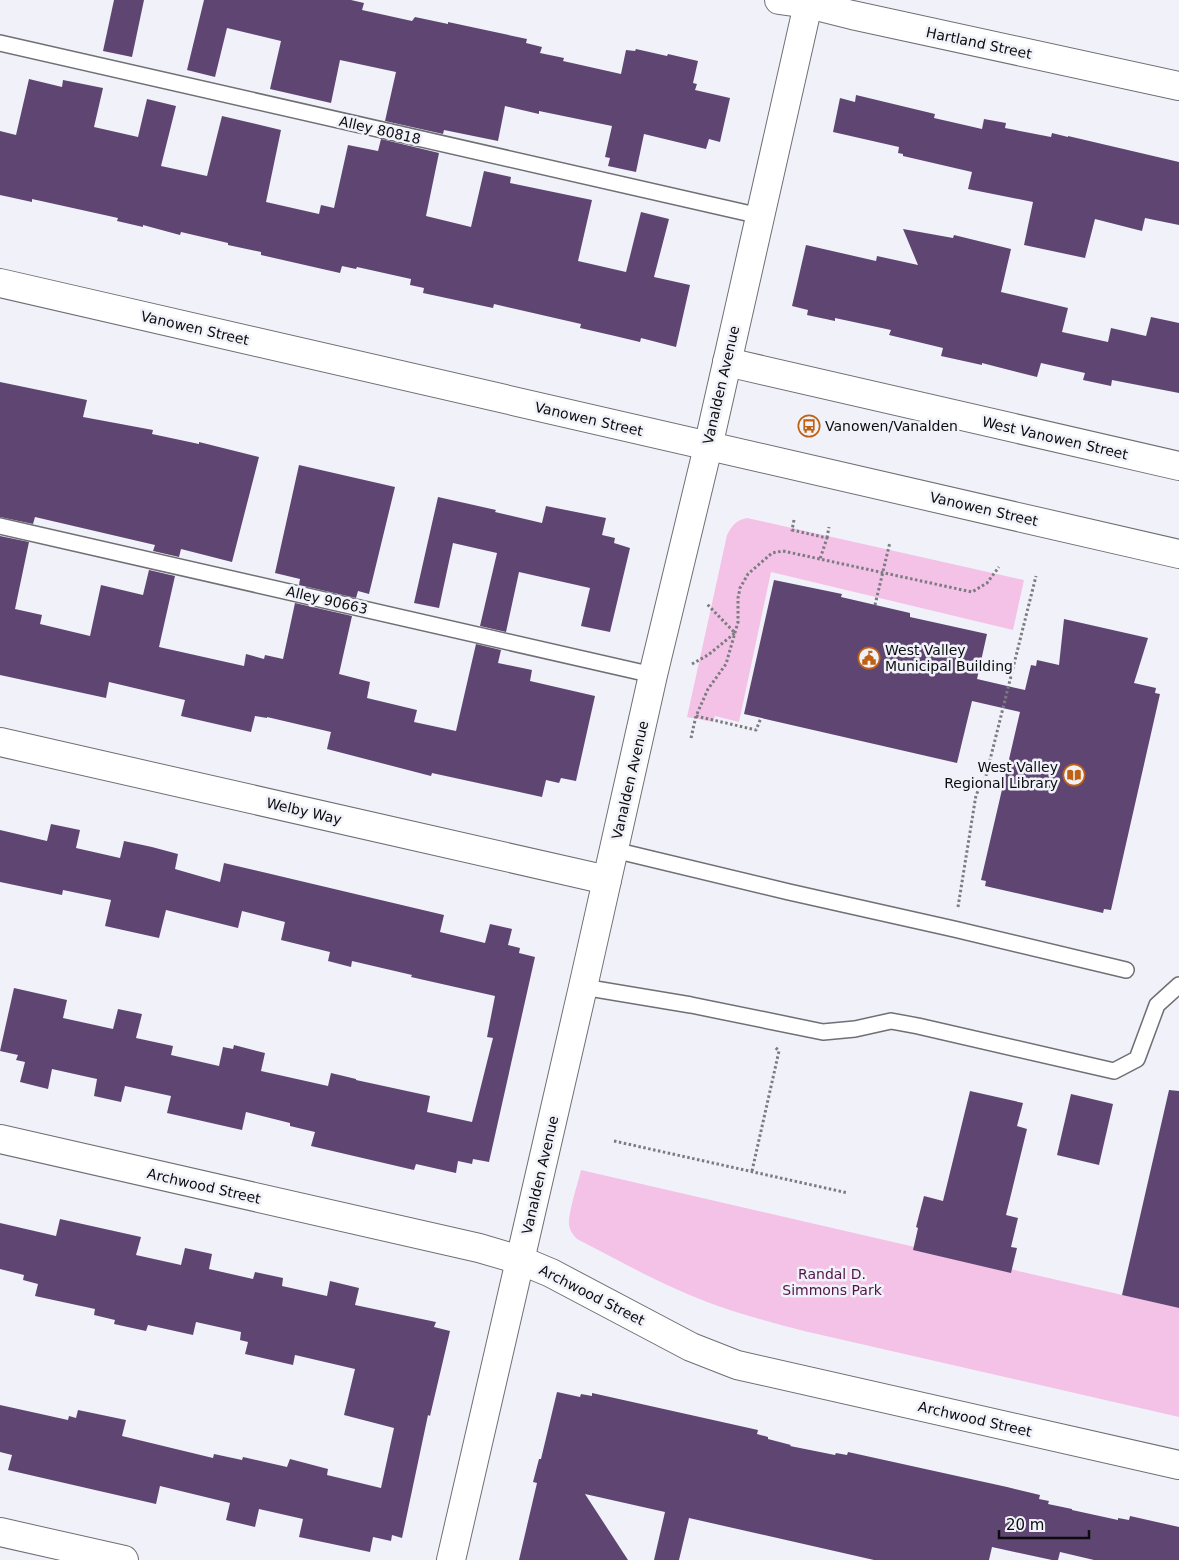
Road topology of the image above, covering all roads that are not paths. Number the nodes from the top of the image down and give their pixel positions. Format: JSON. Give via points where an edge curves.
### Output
{"nodes":[{"id":1,"x":779,"y":0,"type":"edge"},
{"id":2,"x":809,"y":2,"type":"edge"},
{"id":3,"x":0,"y":43,"type":"edge"},
{"id":4,"x":1179,"y":86,"type":"edge"},
{"id":5,"x":760,"y":216,"type":"junction"},
{"id":6,"x":0,"y":283,"type":"edge"},
{"id":7,"x":727,"y":362,"type":"junction"},
{"id":8,"x":708,"y":447,"type":"junction"},
{"id":9,"x":1179,"y":466,"type":"edge"},
{"id":10,"x":0,"y":526,"type":"edge"},
{"id":11,"x":1179,"y":554,"type":"edge"},
{"id":12,"x":653,"y":675,"type":"junction"},
{"id":13,"x":0,"y":742,"type":"edge"},
{"id":14,"x":614,"y":850,"type":"junction"},
{"id":15,"x":607,"y":880,"type":"junction"},
{"id":16,"x":1126,"y":970,"type":"dead end"},
{"id":17,"x":1179,"y":985,"type":"edge"},
{"id":18,"x":583,"y":987,"type":"junction"},
{"id":19,"x":0,"y":1139,"type":"edge"},
{"id":20,"x":520,"y":1260,"type":"junction"},
{"id":21,"x":1179,"y":1465,"type":"edge"},
{"id":22,"x":0,"y":1532,"type":"edge"},
{"id":23,"x":124,"y":1560,"type":"edge"},
{"id":24,"x":451,"y":1560,"type":"edge"}],
"edges":[{"from":1,"to":2,"type":"street","name":"Hartland Street"},
{"from":2,"to":4,"type":"street","name":"Hartland Street","via":[[852,15]]},
{"from":2,"to":5,"type":"street","name":"Vanalden Avenue"},
{"from":3,"to":5,"type":"lane","name":"Alley 80818"},
{"from":5,"to":7,"type":"street","name":"Vanalden Avenue"},
{"from":6,"to":8,"type":"street","name":"Vanowen Street"},
{"from":7,"to":8,"type":"street","name":"Vanalden Avenue"},
{"from":7,"to":9,"type":"street","name":"West Vanowen Street"},
{"from":8,"to":11,"type":"street","name":"Vanowen Street"},
{"from":8,"to":12,"type":"street","name":"Vanalden Avenue"},
{"from":10,"to":12,"type":"lane","name":"Alley 90663"},
{"from":12,"to":14,"type":"street","name":"Vanalden Avenue"},
{"from":13,"to":15,"type":"street","name":"Welby Way"},
{"from":14,"to":15,"type":"street","name":"Vanalden Avenue"},
{"from":14,"to":16,"type":"lane"},
{"from":15,"to":18,"type":"street","name":"Vanalden Avenue"},
{"from":17,"to":18,"type":"lane","via":[[1156,1005],[1137,1059],[1114,1071],[910,1024],[892,1022],[823,1032],[700,1006]]},
{"from":18,"to":20,"type":"street","name":"Vanalden Avenue"},
{"from":19,"to":20,"type":"street","name":"Archwood Street"},
{"from":20,"to":21,"type":"street","name":"Archwood Street","via":[[557,1276],[691,1347],[737,1365]]},
{"from":20,"to":24,"type":"street","name":"Vanalden Avenue"},
{"from":22,"to":23,"type":"street"}]}
